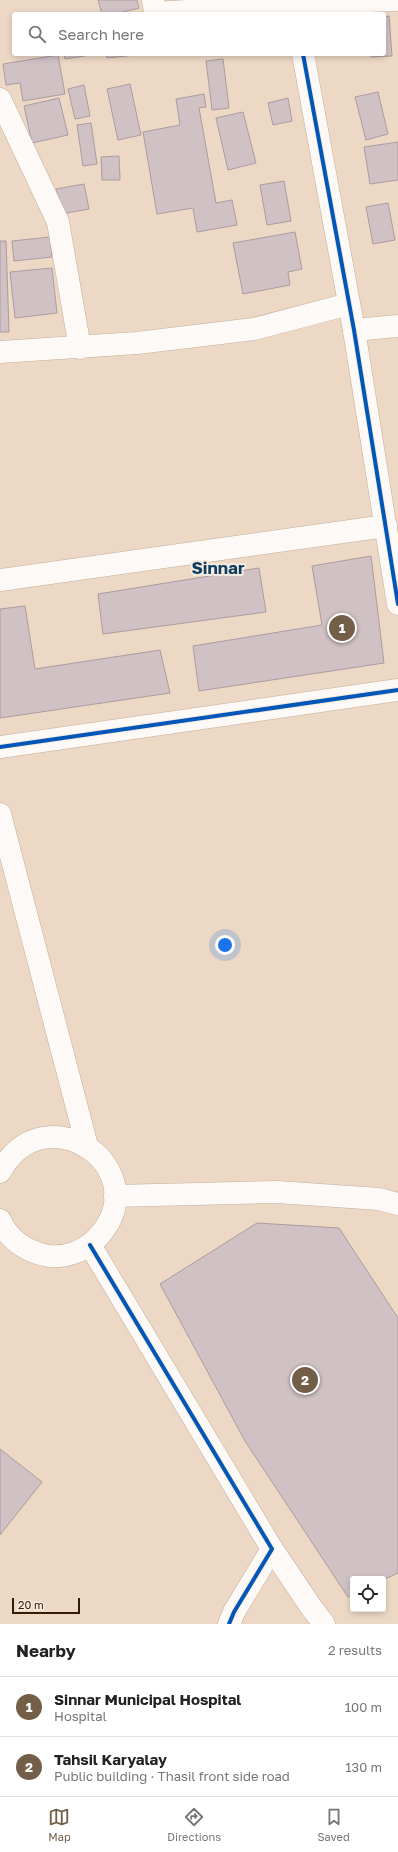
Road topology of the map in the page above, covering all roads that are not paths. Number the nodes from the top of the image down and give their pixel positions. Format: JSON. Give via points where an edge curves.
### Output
{"nodes":[{"id":1,"x":153,"y":0,"type":"edge"},
{"id":2,"x":396,"y":0,"type":"edge"},
{"id":3,"x":294,"y":6,"type":"edge"},
{"id":4,"x":155,"y":12,"type":"edge"},
{"id":5,"x":175,"y":12,"type":"edge"},
{"id":6,"x":303,"y":56,"type":"edge"},
{"id":7,"x":0,"y":99,"type":"edge"},
{"id":8,"x":349,"y":304,"type":"junction"},
{"id":9,"x":398,"y":326,"type":"edge"},
{"id":10,"x":354,"y":330,"type":"junction"},
{"id":11,"x":80,"y":348,"type":"junction"},
{"id":12,"x":0,"y":352,"type":"edge"},
{"id":13,"x":386,"y":526,"type":"junction"},
{"id":14,"x":0,"y":580,"type":"edge"},
{"id":15,"x":398,"y":604,"type":"edge"},
{"id":16,"x":398,"y":690,"type":"edge"},
{"id":17,"x":0,"y":747,"type":"edge"},
{"id":18,"x":0,"y":814,"type":"edge"},
{"id":19,"x":87,"y":1146,"type":"junction"},
{"id":20,"x":0,"y":1172,"type":"edge"},
{"id":21,"x":115,"y":1196,"type":"junction"},
{"id":22,"x":398,"y":1204,"type":"edge"},
{"id":23,"x":1,"y":1226,"type":"edge"},
{"id":24,"x":90,"y":1245,"type":"junction"},
{"id":25,"x":272,"y":1549,"type":"junction"},
{"id":26,"x":229,"y":1624,"type":"edge"},
{"id":27,"x":324,"y":1624,"type":"edge"}],
"edges":[{"from":1,"to":4,"type":"street"},
{"from":2,"to":3,"type":"street"},
{"from":3,"to":5,"type":"street"},
{"from":6,"to":8,"type":"street"},
{"from":7,"to":11,"type":"street","via":[[58,222]]},
{"from":8,"to":10,"type":"street"},
{"from":8,"to":11,"type":"street","via":[[254,328]]},
{"from":9,"to":10,"type":"street"},
{"from":10,"to":13,"type":"street"},
{"from":11,"to":12,"type":"street"},
{"from":13,"to":14,"type":"street"},
{"from":13,"to":15,"type":"street"},
{"from":16,"to":17,"type":"street"},
{"from":18,"to":19,"type":"street"},
{"from":19,"to":20,"type":"street","via":[[68,1138],[48,1137],[29,1143],[12,1154]]},
{"from":19,"to":21,"type":"street","via":[[102,1159],[112,1177]]},
{"from":21,"to":22,"type":"street","via":[[277,1192],[379,1199]]},
{"from":21,"to":24,"type":"street","via":[[107,1226]]},
{"from":23,"to":24,"type":"street","via":[[17,1243],[35,1254],[74,1254]]},
{"from":24,"to":25,"type":"street"},
{"from":25,"to":26,"type":"street"},
{"from":25,"to":27,"type":"street"}]}
